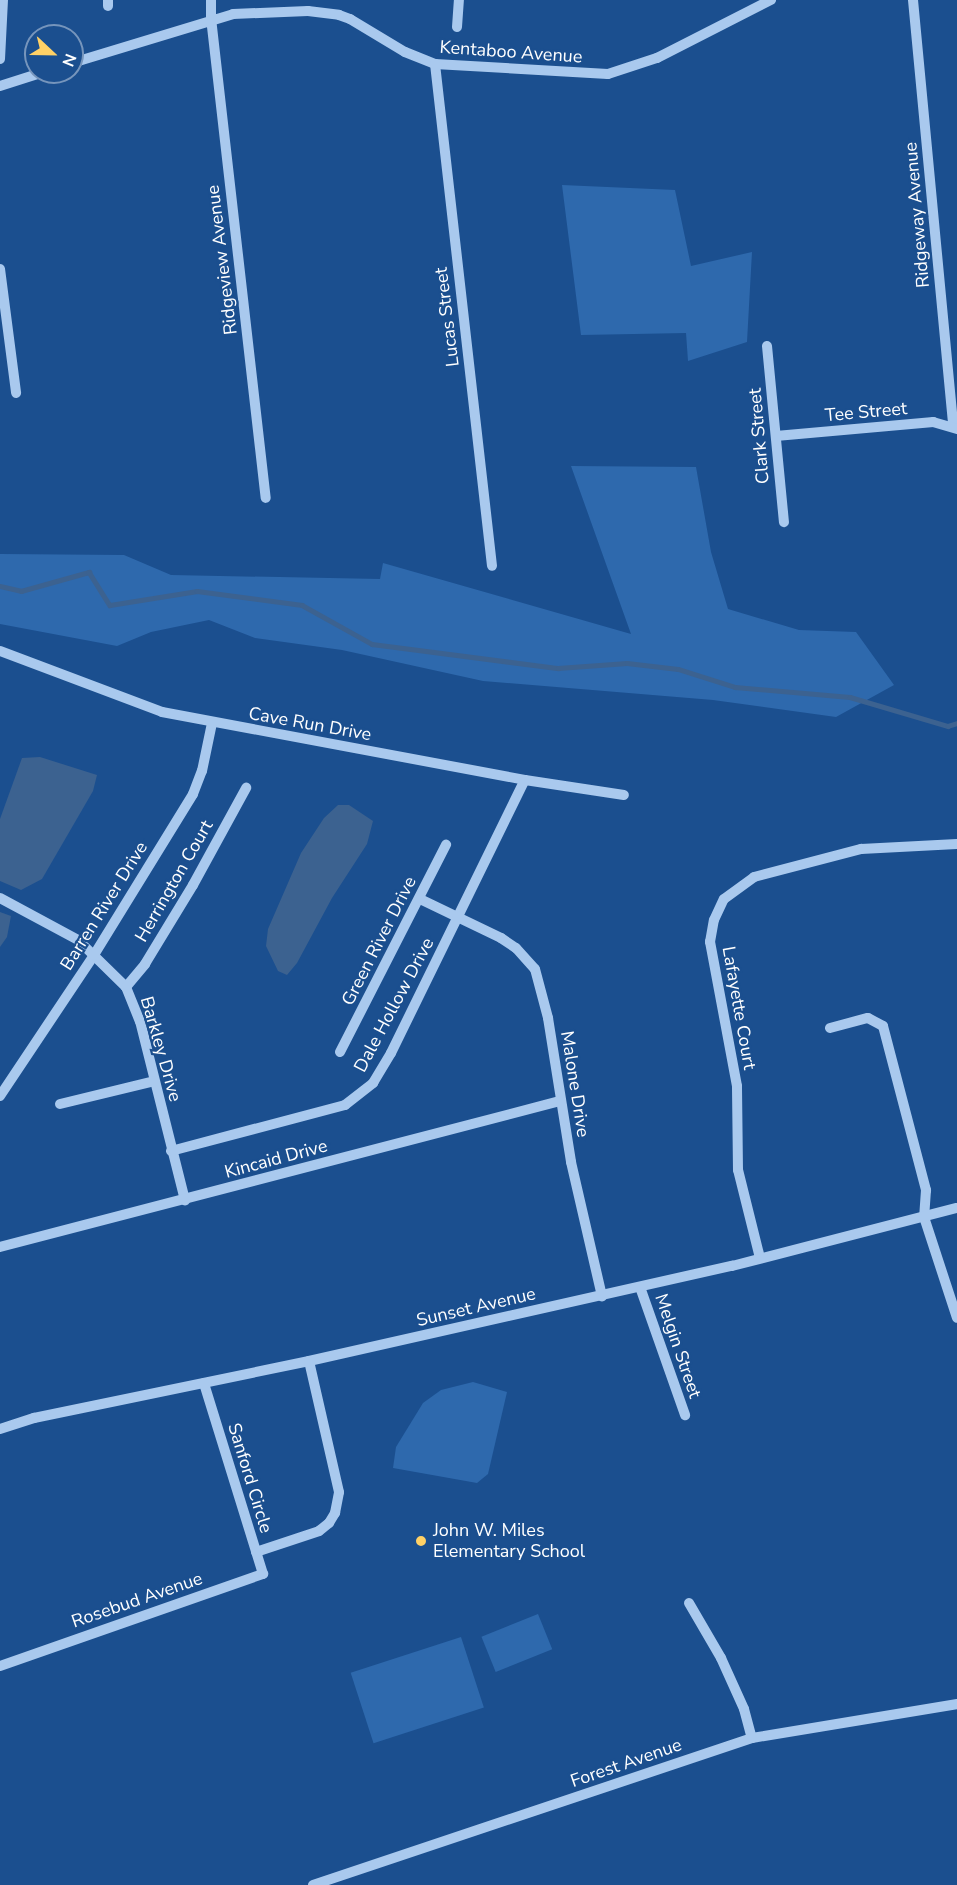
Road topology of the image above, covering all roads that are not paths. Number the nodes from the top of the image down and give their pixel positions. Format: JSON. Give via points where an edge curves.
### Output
{"nodes":[{"id":1,"x":3,"y":0,"type":"edge"},
{"id":2,"x":211,"y":0,"type":"edge"},
{"id":3,"x":459,"y":0,"type":"edge"},
{"id":4,"x":771,"y":0,"type":"edge"},
{"id":5,"x":913,"y":0,"type":"edge"},
{"id":6,"x":211,"y":18,"type":"junction"},
{"id":7,"x":457,"y":27,"type":"dead end"},
{"id":8,"x":0,"y":59,"type":"edge"},
{"id":9,"x":84,"y":59,"type":"edge"},
{"id":10,"x":435,"y":64,"type":"junction"},
{"id":11,"x":24,"y":78,"type":"edge"},
{"id":12,"x":0,"y":86,"type":"edge"},
{"id":13,"x":0,"y":269,"type":"edge"},
{"id":14,"x":767,"y":346,"type":"dead end"},
{"id":15,"x":16,"y":393,"type":"dead end"},
{"id":16,"x":955,"y":428,"type":"edge"},
{"id":17,"x":776,"y":436,"type":"junction"},
{"id":18,"x":266,"y":498,"type":"dead end"},
{"id":19,"x":784,"y":522,"type":"dead end"},
{"id":20,"x":492,"y":566,"type":"dead end"},
{"id":21,"x":0,"y":651,"type":"edge"},
{"id":22,"x":212,"y":723,"type":"junction"},
{"id":23,"x":525,"y":780,"type":"junction"},
{"id":24,"x":246,"y":788,"type":"dead end"},
{"id":25,"x":624,"y":795,"type":"dead end"},
{"id":26,"x":957,"y":844,"type":"edge"},
{"id":27,"x":446,"y":845,"type":"dead end"},
{"id":28,"x":0,"y":898,"type":"edge"},
{"id":29,"x":420,"y":899,"type":"junction"},
{"id":30,"x":459,"y":916,"type":"junction"},
{"id":31,"x":94,"y":955,"type":"junction"},
{"id":32,"x":126,"y":987,"type":"junction"},
{"id":33,"x":830,"y":1028,"type":"dead end"},
{"id":34,"x":340,"y":1052,"type":"dead end"},
{"id":35,"x":154,"y":1081,"type":"junction"},
{"id":36,"x":0,"y":1096,"type":"edge"},
{"id":37,"x":560,"y":1101,"type":"junction"},
{"id":38,"x":60,"y":1104,"type":"dead end"},
{"id":39,"x":171,"y":1151,"type":"junction"},
{"id":40,"x":185,"y":1200,"type":"junction"},
{"id":41,"x":957,"y":1208,"type":"edge"},
{"id":42,"x":924,"y":1217,"type":"junction"},
{"id":43,"x":0,"y":1247,"type":"edge"},
{"id":44,"x":760,"y":1258,"type":"junction"},
{"id":45,"x":640,"y":1287,"type":"junction"},
{"id":46,"x":602,"y":1296,"type":"junction"},
{"id":47,"x":957,"y":1318,"type":"edge"},
{"id":48,"x":309,"y":1361,"type":"junction"},
{"id":49,"x":204,"y":1383,"type":"junction"},
{"id":50,"x":685,"y":1415,"type":"dead end"},
{"id":51,"x":0,"y":1429,"type":"edge"},
{"id":52,"x":256,"y":1552,"type":"junction"},
{"id":53,"x":689,"y":1604,"type":"dead end"},
{"id":54,"x":0,"y":1666,"type":"edge"},
{"id":55,"x":957,"y":1704,"type":"edge"},
{"id":56,"x":752,"y":1738,"type":"junction"},
{"id":57,"x":313,"y":1885,"type":"edge"}],
"edges":[{"from":1,"to":8,"type":"street"},
{"from":2,"to":6,"type":"street","name":"Ridgeview Avenue"},
{"from":3,"to":7,"type":"street"},
{"from":4,"to":10,"type":"street","name":"Kentaboo Avenue","via":[[657,58],[608,74]]},
{"from":5,"to":16,"type":"street","name":"Ridgeway Avenue"},
{"from":6,"to":9,"type":"street","name":"Kentaboo Avenue"},
{"from":6,"to":10,"type":"street","name":"Kentaboo Avenue","via":[[255,12],[339,15],[418,59]]},
{"from":6,"to":18,"type":"street","name":"Ridgeview Avenue"},
{"from":10,"to":20,"type":"street","name":"Lucas Street"},
{"from":11,"to":12,"type":"street"},
{"from":13,"to":15,"type":"street"},
{"from":14,"to":17,"type":"street","name":"Clark Street"},
{"from":16,"to":17,"type":"street","name":"Tee Street","via":[[933,422]]},
{"from":17,"to":19,"type":"street","name":"Clark Street"},
{"from":21,"to":22,"type":"street","name":"Cave Run Drive","via":[[138,705]]},
{"from":22,"to":23,"type":"street","name":"Cave Run Drive"},
{"from":22,"to":31,"type":"street","name":"Barren River Drive","via":[[193,794]]},
{"from":23,"to":25,"type":"street","name":"Cave Run Drive"},
{"from":23,"to":30,"type":"street","name":"Dale Hollow Drive"},
{"from":24,"to":32,"type":"street","name":"Herrington Court","via":[[187,895],[145,964]]},
{"from":26,"to":44,"type":"street","name":"Lafayette Court","via":[[861,849],[754,878],[724,899],[714,920],[710,942],[737,1086],[738,1170]]},
{"from":27,"to":29,"type":"street","name":"Green River Drive"},
{"from":28,"to":31,"type":"street","name":"Barkley Drive","via":[[78,940]]},
{"from":29,"to":30,"type":"street","name":"Malone Drive"},
{"from":29,"to":34,"type":"street","name":"Green River Drive"},
{"from":30,"to":37,"type":"street","name":"Malone Drive","via":[[516,948],[535,969],[548,1018]]},
{"from":30,"to":39,"type":"street","name":"Dale Hollow Drive","via":[[382,1070],[362,1094],[345,1105]]},
{"from":31,"to":32,"type":"street","name":"Barkley Drive"},
{"from":31,"to":36,"type":"street","name":"Barren River Drive"},
{"from":32,"to":35,"type":"street","name":"Barkley Drive","via":[[140,1021]]},
{"from":33,"to":42,"type":"street","via":[[868,1018],[884,1026],[926,1190]]},
{"from":35,"to":38,"type":"street"},
{"from":35,"to":39,"type":"street","name":"Barkley Drive"},
{"from":37,"to":40,"type":"street","name":"Kincaid Drive"},
{"from":37,"to":46,"type":"street","name":"Malone Drive"},
{"from":39,"to":40,"type":"street","name":"Barkley Drive"},
{"from":40,"to":43,"type":"street","name":"Kincaid Drive"},
{"from":41,"to":42,"type":"street","name":"Sunset Avenue"},
{"from":42,"to":44,"type":"street","name":"Sunset Avenue"},
{"from":42,"to":47,"type":"street"},
{"from":44,"to":45,"type":"street","name":"Sunset Avenue"},
{"from":45,"to":46,"type":"street","name":"Sunset Avenue"},
{"from":45,"to":50,"type":"street","name":"Melgin Street"},
{"from":46,"to":48,"type":"street","name":"Sunset Avenue"},
{"from":48,"to":49,"type":"street","name":"Sunset Avenue"},
{"from":48,"to":52,"type":"street","name":"Sanford Circle","via":[[339,1492],[336,1513],[318,1530]]},
{"from":49,"to":51,"type":"street","name":"Sunset Avenue","via":[[34,1418]]},
{"from":49,"to":52,"type":"street","name":"Sanford Circle"},
{"from":52,"to":54,"type":"street","name":"Rosebud Avenue","via":[[262,1574]]},
{"from":53,"to":56,"type":"street","via":[[721,1658],[744,1709]]},
{"from":55,"to":56,"type":"street","name":"Forest Avenue"},
{"from":56,"to":57,"type":"street","name":"Forest Avenue"}]}
